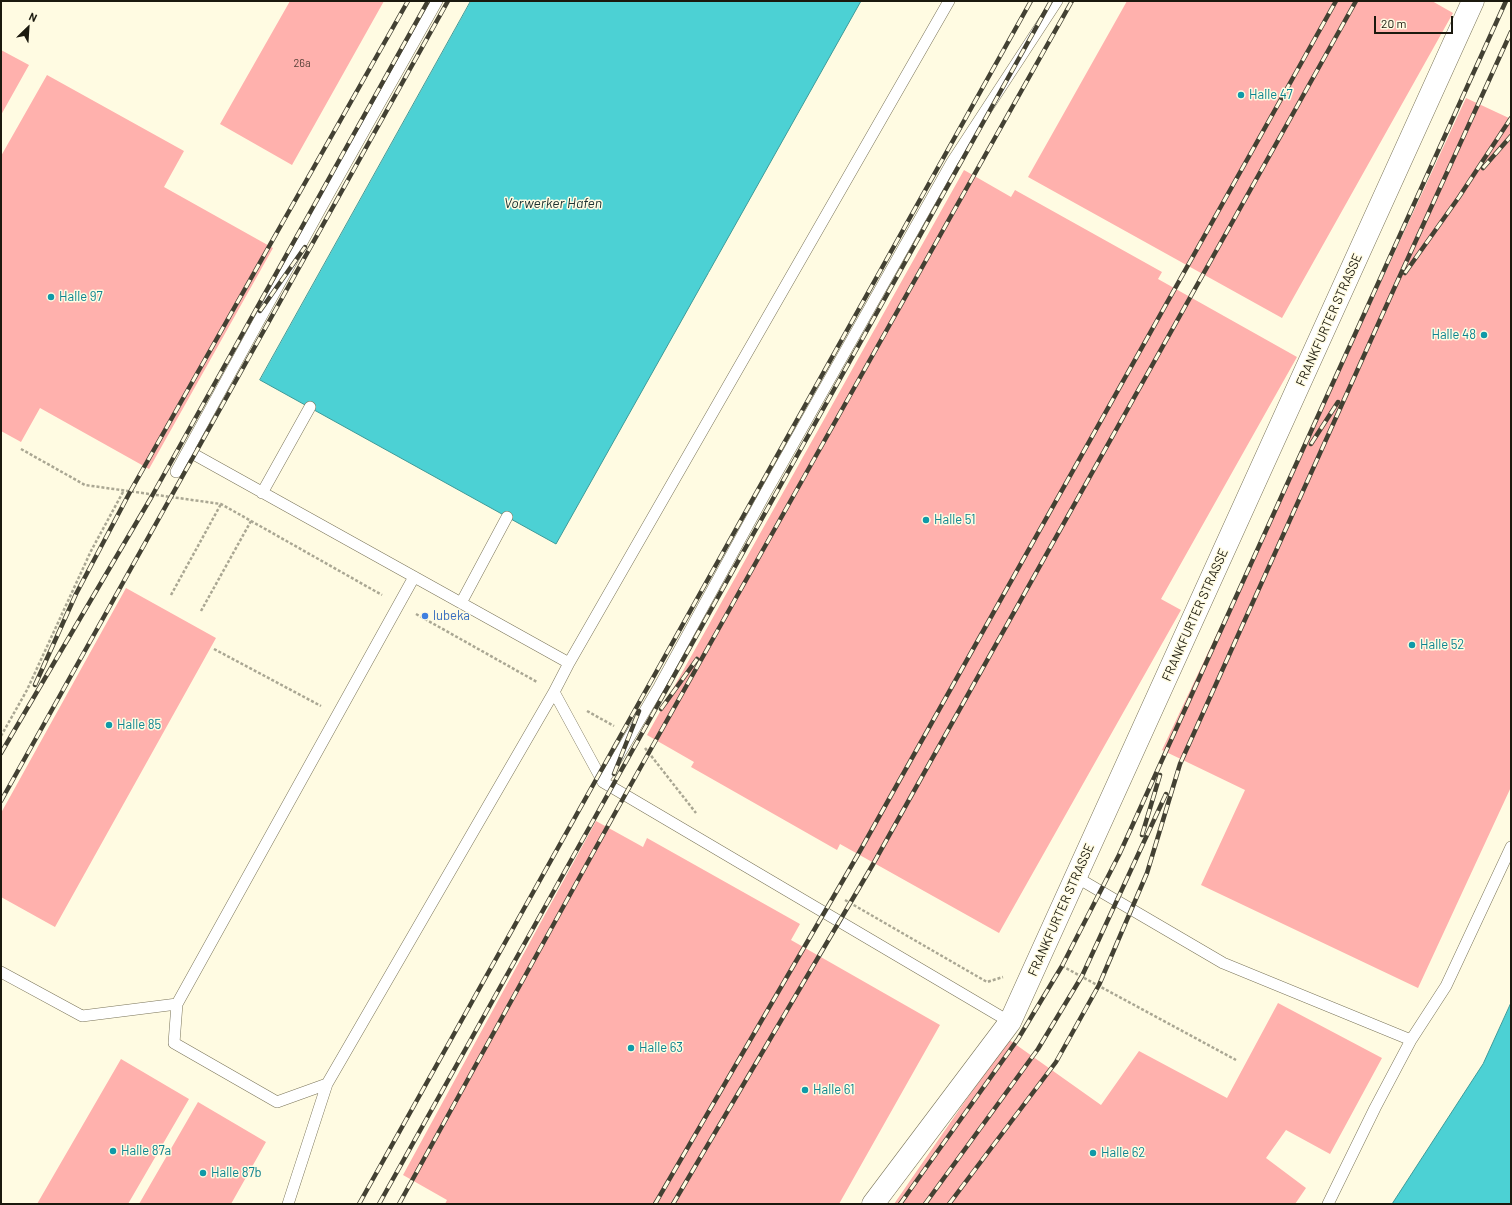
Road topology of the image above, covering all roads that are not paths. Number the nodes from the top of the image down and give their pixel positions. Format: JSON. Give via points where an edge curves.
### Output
{"nodes":[{"id":1,"x":437,"y":1,"type":"edge"},
{"id":2,"x":949,"y":1,"type":"edge"},
{"id":3,"x":1057,"y":1,"type":"edge"},
{"id":4,"x":1473,"y":1,"type":"edge"},
{"id":5,"x":310,"y":407,"type":"dead end"},
{"id":6,"x":188,"y":451,"type":"junction"},
{"id":7,"x":176,"y":472,"type":"dead end"},
{"id":8,"x":262,"y":494,"type":"junction"},
{"id":9,"x":507,"y":517,"type":"dead end"},
{"id":10,"x":414,"y":578,"type":"junction"},
{"id":11,"x":461,"y":603,"type":"junction"},
{"id":12,"x":569,"y":663,"type":"junction"},
{"id":13,"x":554,"y":692,"type":"junction"},
{"id":14,"x":603,"y":782,"type":"junction"},
{"id":15,"x":1511,"y":846,"type":"edge"},
{"id":16,"x":1076,"y":877,"type":"junction"},
{"id":17,"x":1,"y":972,"type":"edge"},
{"id":18,"x":176,"y":1004,"type":"junction"},
{"id":19,"x":1010,"y":1022,"type":"junction"},
{"id":20,"x":1411,"y":1040,"type":"junction"},
{"id":21,"x":327,"y":1084,"type":"junction"},
{"id":22,"x":288,"y":1204,"type":"edge"},
{"id":23,"x":873,"y":1204,"type":"edge"},
{"id":24,"x":1328,"y":1204,"type":"edge"}],
"edges":[{"from":1,"to":6,"type":"lane"},
{"from":2,"to":12,"type":"lane"},
{"from":3,"to":14,"type":"lane","via":[[952,162],[659,687]]},
{"from":4,"to":16,"type":"street","name":"FRANKFURTER STRASSE"},
{"from":5,"to":8,"type":"lane"},
{"from":6,"to":7,"type":"lane"},
{"from":6,"to":8,"type":"lane"},
{"from":8,"to":10,"type":"lane"},
{"from":9,"to":11,"type":"lane"},
{"from":10,"to":11,"type":"lane"},
{"from":10,"to":18,"type":"lane"},
{"from":11,"to":12,"type":"lane"},
{"from":12,"to":13,"type":"lane"},
{"from":13,"to":14,"type":"lane"},
{"from":13,"to":21,"type":"lane"},
{"from":14,"to":19,"type":"lane"},
{"from":15,"to":20,"type":"lane","via":[[1446,986]]},
{"from":16,"to":19,"type":"street","name":"FRANKFURTER STRASSE"},
{"from":16,"to":20,"type":"lane","via":[[1223,963]]},
{"from":17,"to":18,"type":"lane","via":[[82,1016]]},
{"from":18,"to":21,"type":"lane","via":[[174,1043],[277,1102]]},
{"from":19,"to":23,"type":"street","name":"FRANKFURTER STRASSE"},
{"from":20,"to":24,"type":"lane"},
{"from":21,"to":22,"type":"lane"}]}
